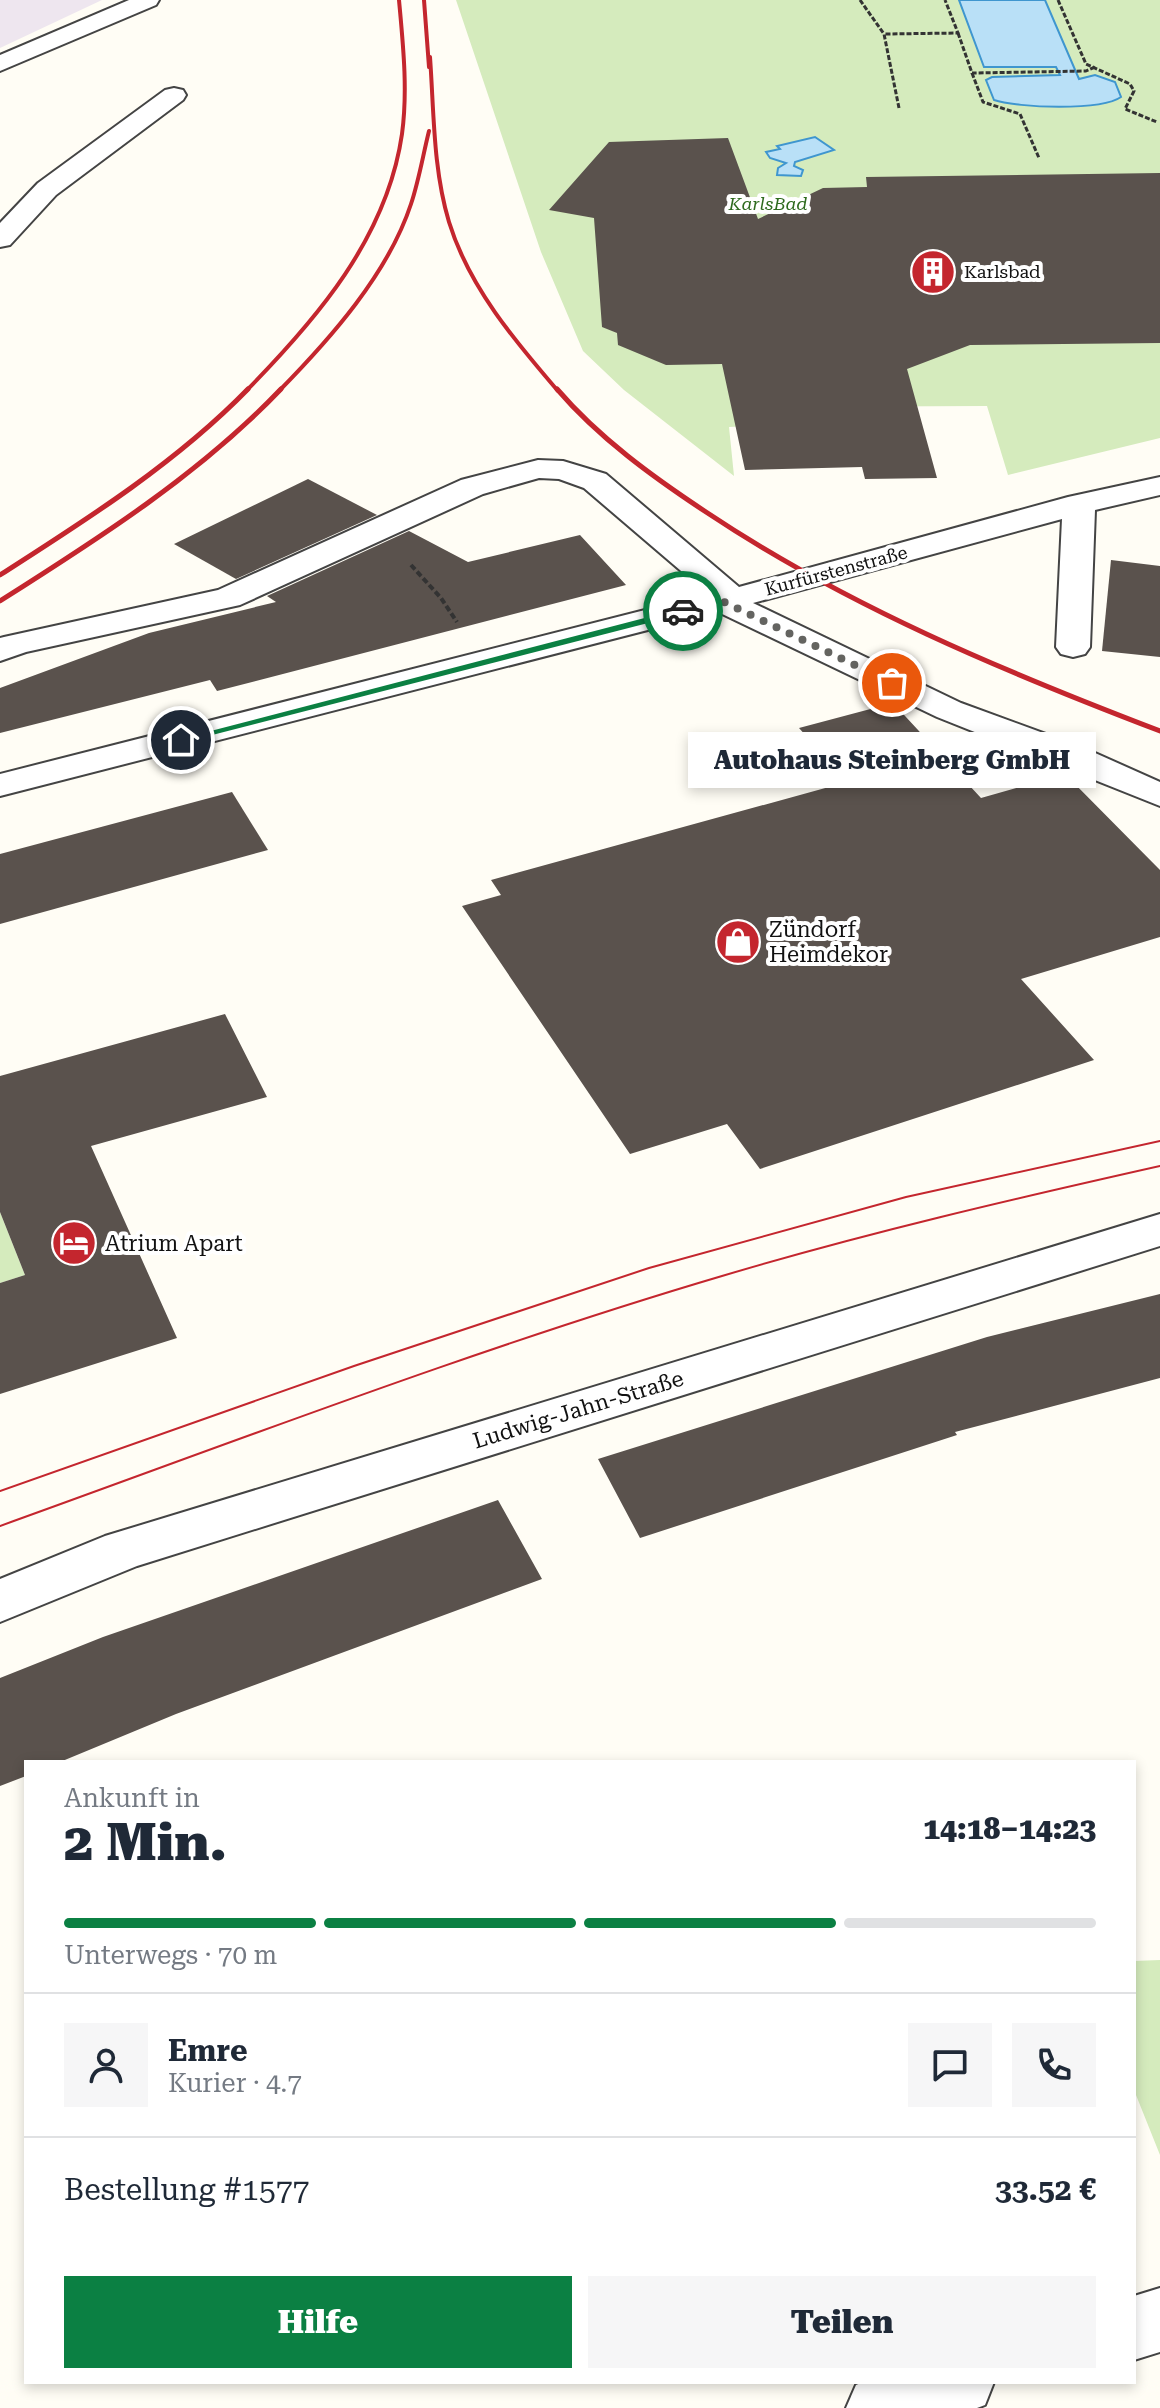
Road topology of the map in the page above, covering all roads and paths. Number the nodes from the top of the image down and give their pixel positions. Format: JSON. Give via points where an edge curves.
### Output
{"nodes":[{"id":1,"x":148,"y":0,"type":"edge"},
{"id":2,"x":860,"y":0,"type":"edge"},
{"id":3,"x":945,"y":0,"type":"edge"},
{"id":4,"x":1058,"y":0,"type":"edge"},
{"id":5,"x":958,"y":33,"type":"junction"},
{"id":6,"x":884,"y":34,"type":"junction"},
{"id":7,"x":0,"y":64,"type":"edge"},
{"id":8,"x":1095,"y":67,"type":"junction"},
{"id":9,"x":972,"y":73,"type":"junction"},
{"id":10,"x":174,"y":95,"type":"dead end"},
{"id":11,"x":899,"y":108,"type":"dead end"},
{"id":12,"x":1157,"y":122,"type":"dead end"},
{"id":13,"x":1039,"y":158,"type":"dead end"},
{"id":14,"x":0,"y":239,"type":"edge"},
{"id":15,"x":1160,"y":486,"type":"edge"},
{"id":16,"x":1079,"y":504,"type":"junction"},
{"id":17,"x":417,"y":569,"type":"dead end"},
{"id":18,"x":441,"y":598,"type":"dead end"},
{"id":19,"x":727,"y":600,"type":"junction"},
{"id":20,"x":1073,"y":647,"type":"dead end"},
{"id":21,"x":0,"y":651,"type":"edge"},
{"id":22,"x":0,"y":785,"type":"edge"},
{"id":23,"x":1160,"y":795,"type":"edge"},
{"id":24,"x":1160,"y":1230,"type":"edge"},
{"id":25,"x":0,"y":1601,"type":"edge"},
{"id":26,"x":1160,"y":2320,"type":"edge"},
{"id":27,"x":1136,"y":2327,"type":"edge"},
{"id":28,"x":956,"y":2384,"type":"edge"},
{"id":29,"x":879,"y":2408,"type":"edge"}],
"edges":[{"from":1,"to":7,"type":"street"},
{"from":2,"to":6,"type":"path"},
{"from":3,"to":5,"type":"path"},
{"from":4,"to":8,"type":"path","via":[[1086,64]]},
{"from":5,"to":6,"type":"path"},
{"from":5,"to":9,"type":"path"},
{"from":6,"to":11,"type":"path"},
{"from":8,"to":9,"type":"path","via":[[1082,72]]},
{"from":8,"to":12,"type":"path","via":[[1130,84],[1134,91],[1125,109]]},
{"from":9,"to":13,"type":"path","via":[[983,102],[1020,114]]},
{"from":10,"to":14,"type":"street","via":[[47,189]]},
{"from":15,"to":16,"type":"street","name":"Kurfürstenstraße"},
{"from":16,"to":19,"type":"street","name":"Kurfürstenstraße"},
{"from":16,"to":20,"type":"street"},
{"from":17,"to":18,"type":"path"},
{"from":19,"to":21,"type":"street","via":[[595,481],[563,470],[538,469],[472,487],[228,598]]},
{"from":19,"to":22,"type":"street","name":"Kurfürstenstraße"},
{"from":19,"to":23,"type":"street","via":[[949,710]]},
{"from":24,"to":25,"type":"street","name":"Ludwig-Jahn-Straße","via":[[123,1550]]},
{"from":26,"to":27,"type":"street"},
{"from":28,"to":29,"type":"street"}]}
